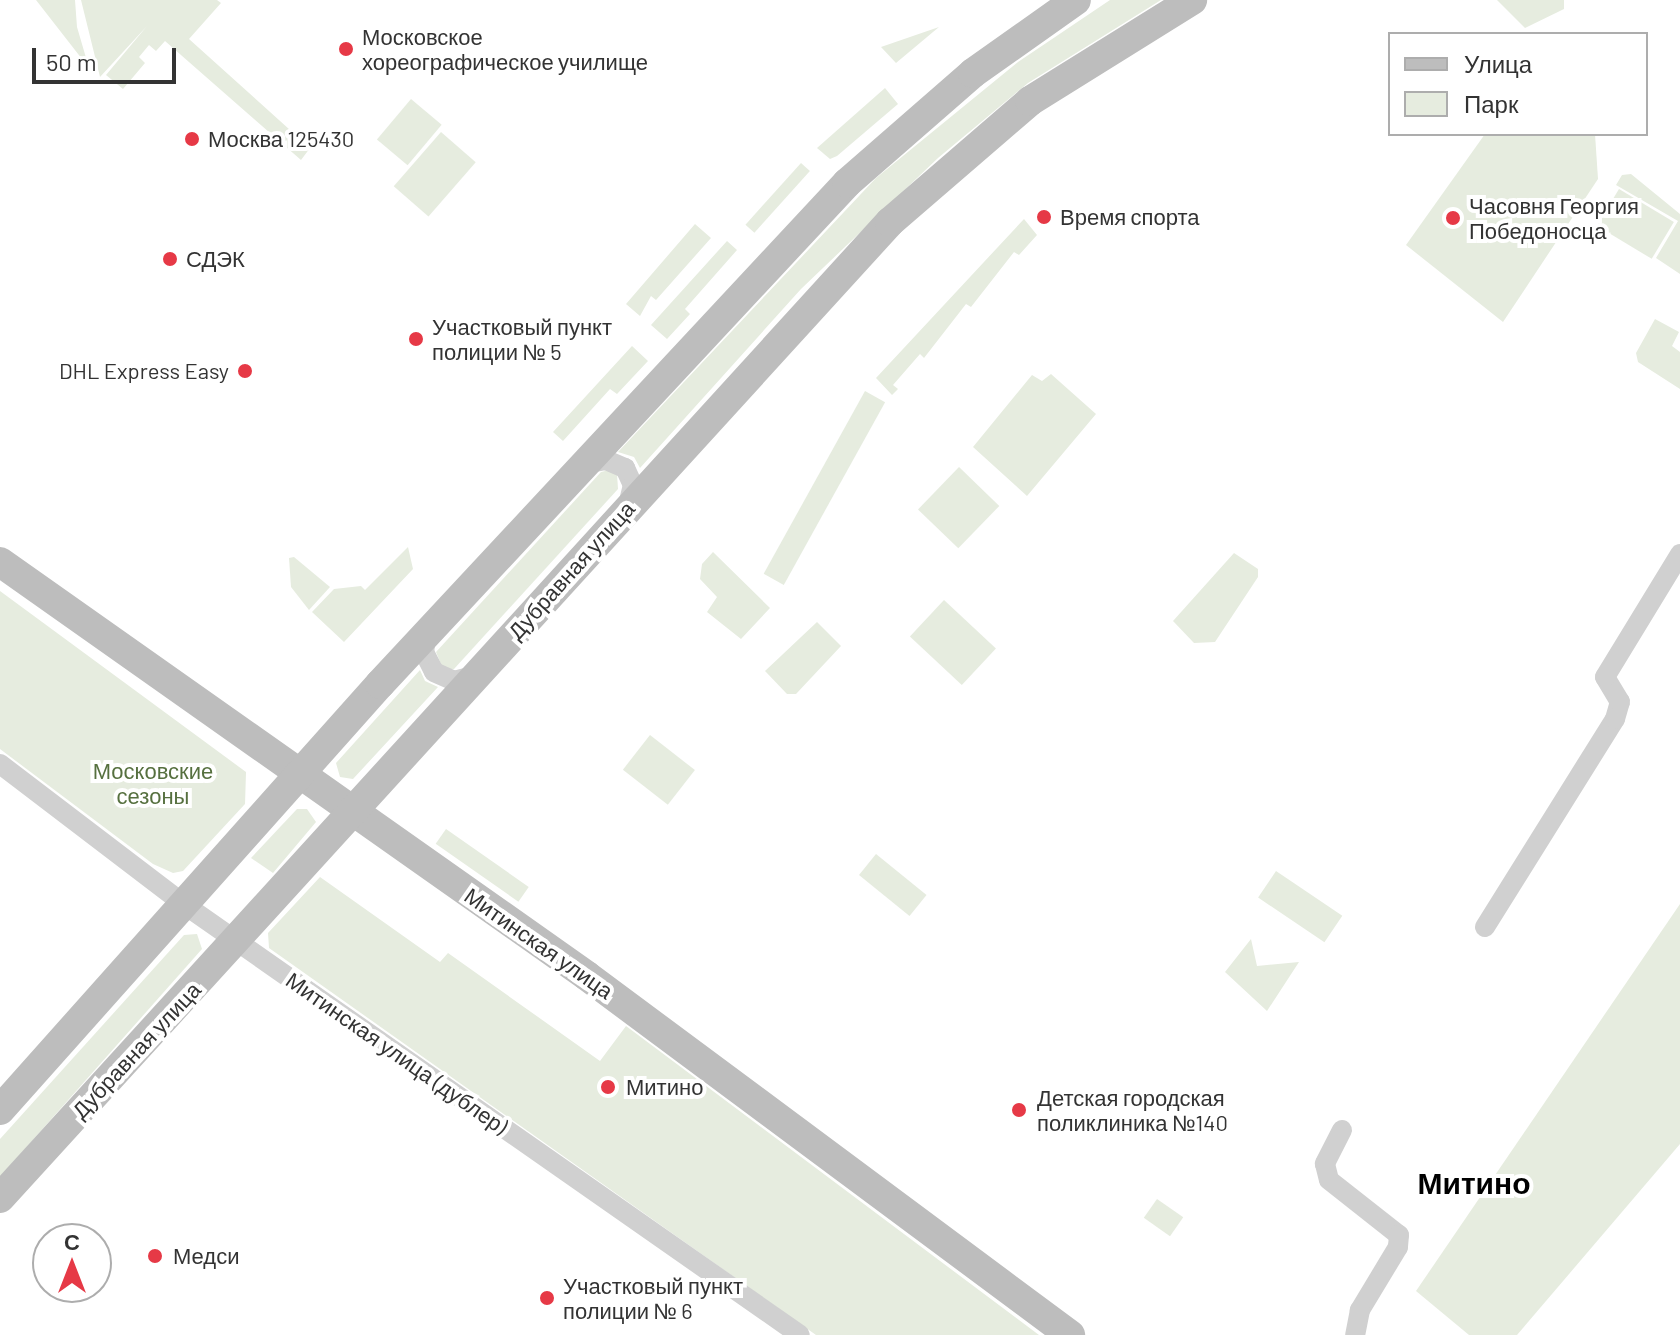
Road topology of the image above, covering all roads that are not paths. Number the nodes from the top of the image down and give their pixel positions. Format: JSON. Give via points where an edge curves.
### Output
{"nodes":[{"id":1,"x":1076,"y":0,"type":"edge"},
{"id":2,"x":1192,"y":0,"type":"edge"},
{"id":3,"x":581,"y":466,"type":"junction"},
{"id":4,"x":625,"y":508,"type":"junction"},
{"id":5,"x":1680,"y":554,"type":"edge"},
{"id":6,"x":0,"y":562,"type":"edge"},
{"id":7,"x":429,"y":630,"type":"junction"},
{"id":8,"x":477,"y":674,"type":"junction"},
{"id":9,"x":0,"y":764,"type":"edge"},
{"id":10,"x":297,"y":775,"type":"junction"},
{"id":11,"x":351,"y":812,"type":"junction"},
{"id":12,"x":185,"y":905,"type":"junction"},
{"id":13,"x":1485,"y":927,"type":"dead end"},
{"id":14,"x":237,"y":941,"type":"junction"},
{"id":15,"x":0,"y":1110,"type":"edge"},
{"id":16,"x":1342,"y":1130,"type":"dead end"},
{"id":17,"x":0,"y":1198,"type":"edge"},
{"id":18,"x":800,"y":1335,"type":"edge"},
{"id":19,"x":1070,"y":1335,"type":"edge"},
{"id":20,"x":1355,"y":1335,"type":"edge"}],
"edges":[{"from":1,"to":3,"type":"main road","via":[[973,73],[847,183]]},
{"from":2,"to":4,"type":"main road","name":"Дубравная улица","via":[[1067,75],[955,163],[890,222]]},
{"from":3,"to":4,"type":"street","via":[[598,459],[625,468],[633,485]]},
{"from":3,"to":7,"type":"main road"},
{"from":4,"to":8,"type":"main road","name":"Дубравная улица"},
{"from":5,"to":13,"type":"street","via":[[1605,677],[1620,702],[1615,719]]},
{"from":6,"to":10,"type":"main road","name":"Митинская улица"},
{"from":7,"to":8,"type":"street","via":[[424,652],[434,672],[454,681]]},
{"from":7,"to":10,"type":"main road"},
{"from":8,"to":11,"type":"main road","name":"Дубравная улица"},
{"from":9,"to":12,"type":"street","name":"Митинская улица (дублер)"},
{"from":10,"to":11,"type":"main road","name":"Митинская улица"},
{"from":10,"to":12,"type":"main road"},
{"from":11,"to":14,"type":"main road","name":"Дубравная улица"},
{"from":11,"to":19,"type":"main road","name":"Митинская улица","via":[[600,985]]},
{"from":12,"to":14,"type":"street","name":"Митинская улица (дублер)"},
{"from":12,"to":15,"type":"main road"},
{"from":14,"to":17,"type":"main road","name":"Дубравная улица"},
{"from":14,"to":18,"type":"street","name":"Митинская улица (дублер)"},
{"from":16,"to":20,"type":"street","via":[[1325,1164],[1329,1180],[1399,1235],[1398,1247],[1360,1310]]}]}
